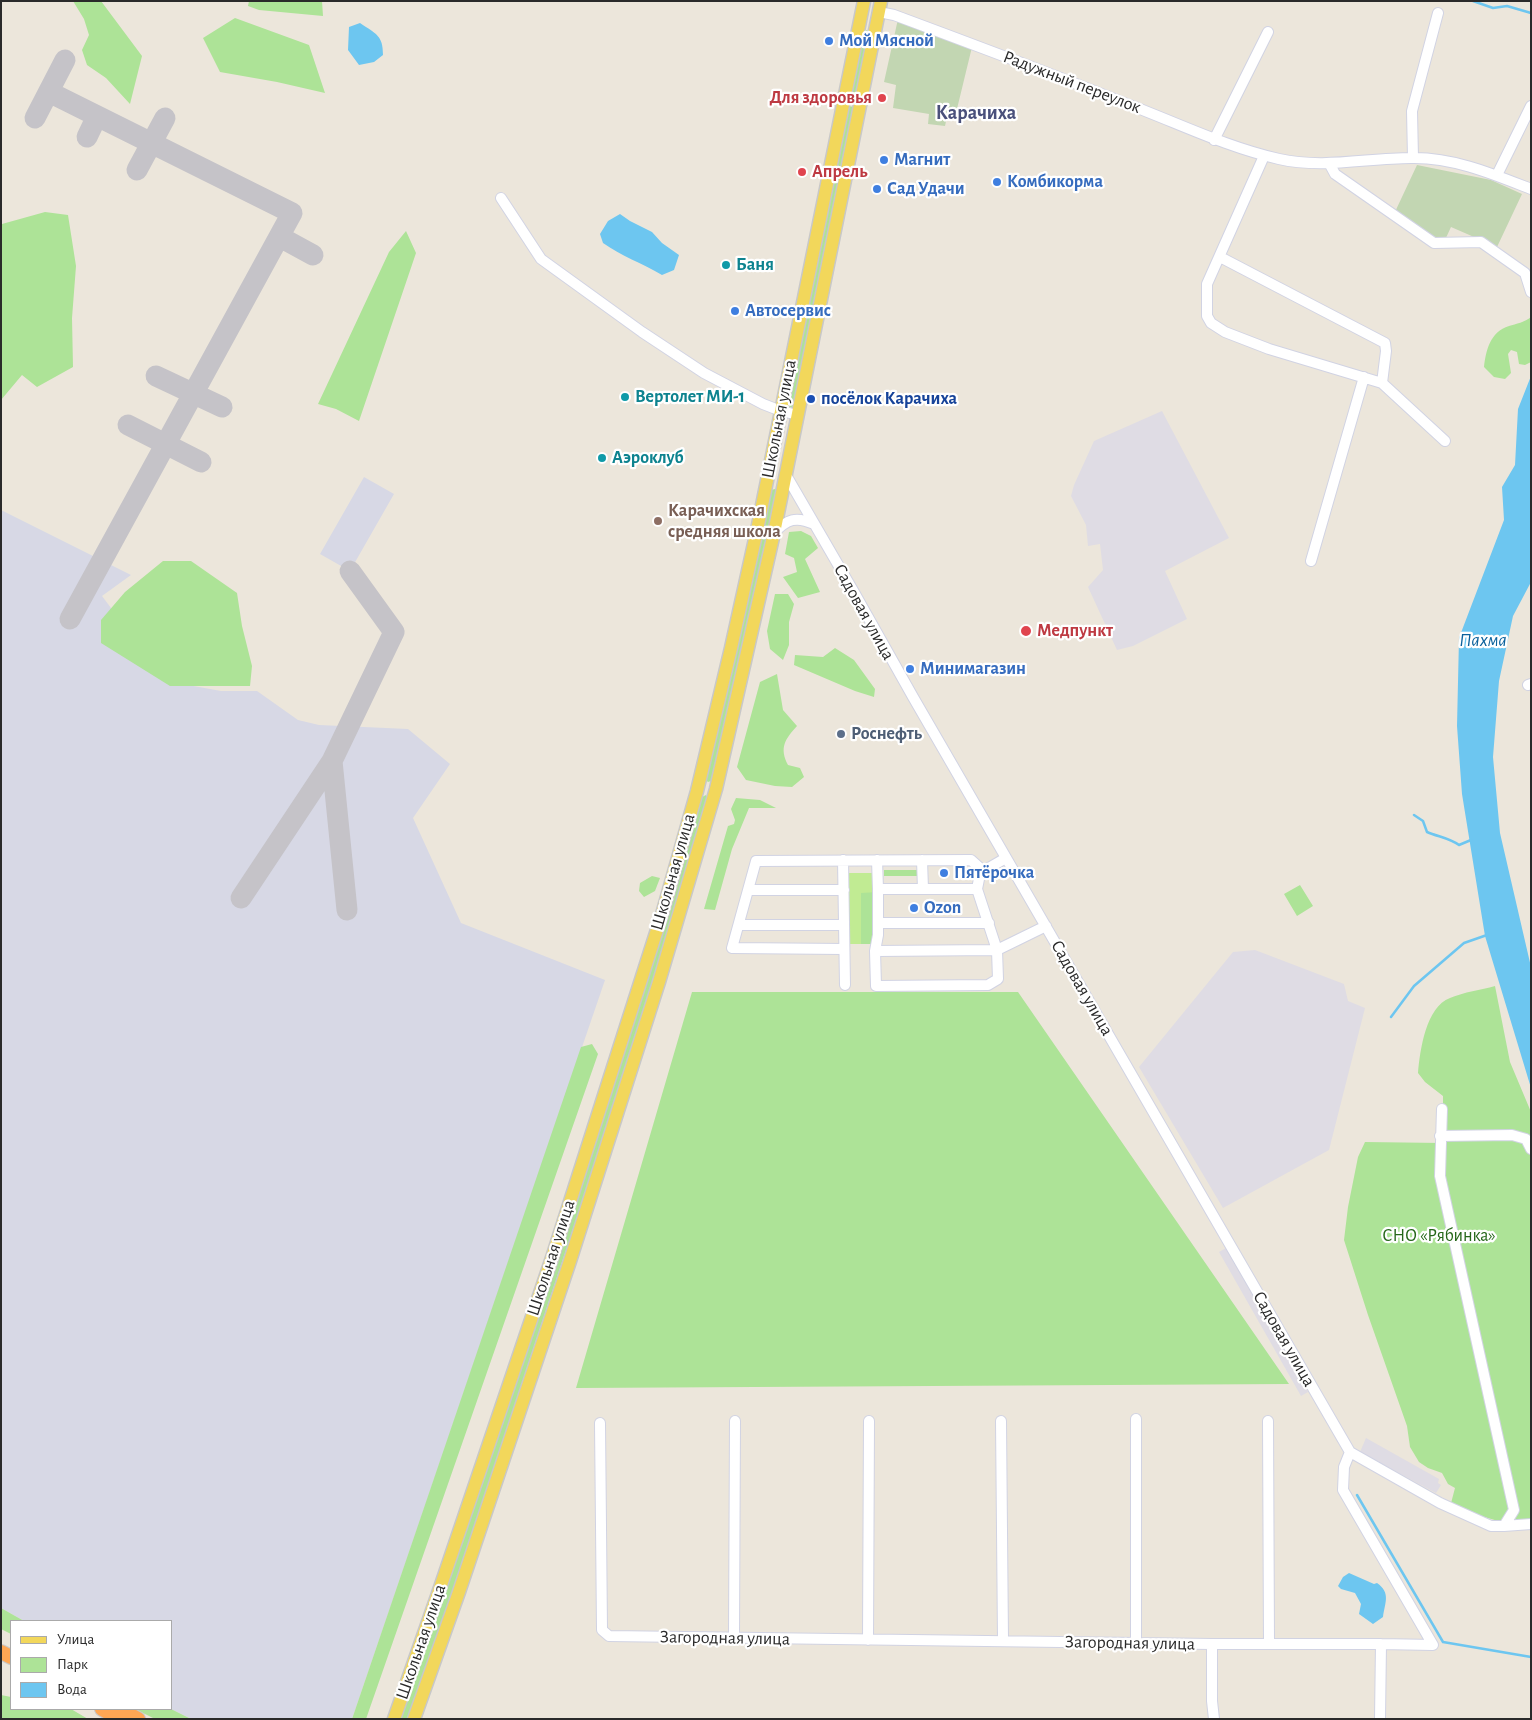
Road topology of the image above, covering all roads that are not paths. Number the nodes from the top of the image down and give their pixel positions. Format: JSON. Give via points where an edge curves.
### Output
{"nodes":[{"id":1,"x":864,"y":5,"type":"edge"},
{"id":2,"x":880,"y":6,"type":"edge"},
{"id":3,"x":1438,"y":13,"type":"dead end"},
{"id":4,"x":1268,"y":32,"type":"dead end"},
{"id":5,"x":1531,"y":106,"type":"edge"},
{"id":6,"x":1214,"y":140,"type":"junction"},
{"id":7,"x":1264,"y":156,"type":"junction"},
{"id":8,"x":1413,"y":158,"type":"junction"},
{"id":9,"x":1329,"y":163,"type":"junction"},
{"id":10,"x":1497,"y":175,"type":"junction"},
{"id":11,"x":1531,"y":189,"type":"edge"},
{"id":12,"x":502,"y":198,"type":"dead end"},
{"id":13,"x":1220,"y":257,"type":"junction"},
{"id":14,"x":1531,"y":292,"type":"edge"},
{"id":15,"x":1364,"y":377,"type":"junction"},
{"id":16,"x":1382,"y":383,"type":"junction"},
{"id":17,"x":781,"y":411,"type":"junction"},
{"id":18,"x":798,"y":415,"type":"junction"},
{"id":19,"x":1445,"y":441,"type":"dead end"},
{"id":20,"x":769,"y":471,"type":"junction"},
{"id":21,"x":786,"y":475,"type":"junction"},
{"id":22,"x":814,"y":524,"type":"junction"},
{"id":23,"x":774,"y":534,"type":"junction"},
{"id":24,"x":1311,"y":561,"type":"dead end"},
{"id":25,"x":699,"y":784,"type":"junction"},
{"id":26,"x":716,"y":789,"type":"junction"},
{"id":27,"x":1006,"y":858,"type":"junction"},
{"id":28,"x":843,"y":860,"type":"junction"},
{"id":29,"x":877,"y":860,"type":"junction"},
{"id":30,"x":922,"y":860,"type":"junction"},
{"id":31,"x":981,"y":869,"type":"junction"},
{"id":32,"x":878,"y":889,"type":"junction"},
{"id":33,"x":923,"y":889,"type":"junction"},
{"id":34,"x":977,"y":889,"type":"junction"},
{"id":35,"x":748,"y":890,"type":"junction"},
{"id":36,"x":844,"y":890,"type":"junction"},
{"id":37,"x":878,"y":923,"type":"junction"},
{"id":38,"x":990,"y":923,"type":"junction"},
{"id":39,"x":739,"y":925,"type":"junction"},
{"id":40,"x":844,"y":925,"type":"junction"},
{"id":41,"x":1046,"y":926,"type":"junction"},
{"id":42,"x":844,"y":949,"type":"junction"},
{"id":43,"x":997,"y":950,"type":"junction"},
{"id":44,"x":875,"y":951,"type":"junction"},
{"id":45,"x":845,"y":985,"type":"dead end"},
{"id":46,"x":1442,"y":1109,"type":"dead end"},
{"id":47,"x":1440,"y":1136,"type":"junction"},
{"id":48,"x":1531,"y":1149,"type":"edge"},
{"id":49,"x":1136,"y":1419,"type":"dead end"},
{"id":50,"x":1001,"y":1420,"type":"dead end"},
{"id":51,"x":735,"y":1421,"type":"dead end"},
{"id":52,"x":869,"y":1421,"type":"dead end"},
{"id":53,"x":1268,"y":1421,"type":"dead end"},
{"id":54,"x":600,"y":1422,"type":"dead end"},
{"id":55,"x":1350,"y":1452,"type":"junction"},
{"id":56,"x":1531,"y":1524,"type":"edge"},
{"id":57,"x":1504,"y":1526,"type":"junction"},
{"id":58,"x":734,"y":1638,"type":"junction"},
{"id":59,"x":868,"y":1640,"type":"junction"},
{"id":60,"x":1002,"y":1640,"type":"junction"},
{"id":61,"x":1136,"y":1642,"type":"junction"},
{"id":62,"x":1212,"y":1644,"type":"junction"},
{"id":63,"x":1269,"y":1644,"type":"junction"},
{"id":64,"x":1382,"y":1644,"type":"junction"},
{"id":65,"x":104,"y":1710,"type":"edge"},
{"id":66,"x":122,"y":1710,"type":"edge"},
{"id":67,"x":120,"y":1719,"type":"edge"},
{"id":68,"x":138,"y":1719,"type":"edge"},
{"id":69,"x":394,"y":1719,"type":"edge"},
{"id":70,"x":414,"y":1719,"type":"edge"},
{"id":71,"x":1214,"y":1719,"type":"edge"},
{"id":72,"x":1380,"y":1719,"type":"edge"}],
"edges":[{"from":1,"to":2,"type":"main road"},
{"from":1,"to":17,"type":"main road","name":"Школьная улица"},
{"from":2,"to":6,"type":"street","name":"Радужный переулок","via":[[894,15],[1007,56]]},
{"from":2,"to":18,"type":"main road","name":"Школьная улица"},
{"from":3,"to":8,"type":"street","via":[[1412,111]]},
{"from":4,"to":6,"type":"street"},
{"from":5,"to":10,"type":"street"},
{"from":6,"to":7,"type":"street","name":"Радужный переулок"},
{"from":7,"to":9,"type":"street","name":"Радужный переулок","via":[[1309,164]]},
{"from":7,"to":13,"type":"street"},
{"from":8,"to":9,"type":"street","name":"Радужный переулок"},
{"from":8,"to":10,"type":"street","name":"Радужный переулок","via":[[1455,163]]},
{"from":9,"to":14,"type":"street","via":[[1334,174],[1434,243],[1481,242],[1525,274]]},
{"from":10,"to":11,"type":"street","name":"Радужный переулок"},
{"from":12,"to":17,"type":"street","name":"Школьная улица","via":[[541,259],[704,373]]},
{"from":13,"to":15,"type":"street","via":[[1207,284],[1207,316],[1211,323],[1269,349]]},
{"from":13,"to":16,"type":"street","via":[[1385,343]]},
{"from":15,"to":16,"type":"street"},
{"from":15,"to":24,"type":"street"},
{"from":16,"to":19,"type":"street"},
{"from":17,"to":18,"type":"street","name":"Школьная улица"},
{"from":17,"to":20,"type":"main road","name":"Школьная улица"},
{"from":18,"to":21,"type":"main road","name":"Школьная улица"},
{"from":20,"to":21,"type":"main road"},
{"from":20,"to":25,"type":"main road","name":"Школьная улица"},
{"from":21,"to":22,"type":"street","name":"Садовая улица"},
{"from":21,"to":23,"type":"main road","name":"Школьная улица"},
{"from":22,"to":23,"type":"street","via":[[791,520]]},
{"from":22,"to":27,"type":"street","name":"Садовая улица"},
{"from":23,"to":26,"type":"main road","name":"Школьная улица"},
{"from":25,"to":26,"type":"main road"},
{"from":25,"to":69,"type":"main road","name":"Школьная улица","via":[[663,911],[553,1255]]},
{"from":26,"to":70,"type":"main road","name":"Школьная улица","via":[[659,982],[570,1261]]},
{"from":27,"to":31,"type":"street"},
{"from":27,"to":41,"type":"street","name":"Садовая улица"},
{"from":28,"to":29,"type":"street"},
{"from":28,"to":35,"type":"street","via":[[756,861]]},
{"from":28,"to":36,"type":"street"},
{"from":29,"to":30,"type":"street"},
{"from":29,"to":32,"type":"street"},
{"from":30,"to":31,"type":"street","via":[[971,860]]},
{"from":30,"to":33,"type":"street"},
{"from":31,"to":34,"type":"street"},
{"from":32,"to":33,"type":"street"},
{"from":32,"to":37,"type":"street"},
{"from":33,"to":34,"type":"street"},
{"from":34,"to":38,"type":"street"},
{"from":35,"to":36,"type":"street"},
{"from":35,"to":39,"type":"street"},
{"from":36,"to":40,"type":"street"},
{"from":37,"to":38,"type":"street"},
{"from":37,"to":44,"type":"street"},
{"from":38,"to":43,"type":"street"},
{"from":39,"to":40,"type":"street"},
{"from":39,"to":42,"type":"street","via":[[732,948]]},
{"from":40,"to":42,"type":"street"},
{"from":41,"to":43,"type":"street"},
{"from":41,"to":55,"type":"street","name":"Садовая улица"},
{"from":42,"to":45,"type":"street"},
{"from":43,"to":44,"type":"street"},
{"from":43,"to":44,"type":"street","via":[[998,979],[988,985],[894,986],[876,986]]},
{"from":46,"to":47,"type":"street"},
{"from":47,"to":48,"type":"street","via":[[1512,1136],[1526,1139]]},
{"from":47,"to":57,"type":"street","via":[[1440,1176],[1514,1510]]},
{"from":49,"to":61,"type":"street"},
{"from":50,"to":60,"type":"street"},
{"from":51,"to":58,"type":"street"},
{"from":52,"to":59,"type":"street"},
{"from":53,"to":63,"type":"street"},
{"from":54,"to":58,"type":"street","name":"Загородная улица","via":[[602,1630],[609,1636]]},
{"from":55,"to":57,"type":"street","via":[[1440,1503],[1491,1526]]},
{"from":55,"to":64,"type":"street","name":"Загородная улица","via":[[1344,1467],[1343,1490],[1433,1646]]},
{"from":56,"to":57,"type":"street"},
{"from":58,"to":59,"type":"street","name":"Загородная улица"},
{"from":59,"to":60,"type":"street","name":"Загородная улица"},
{"from":60,"to":61,"type":"street","name":"Загородная улица"},
{"from":61,"to":62,"type":"street","name":"Загородная улица"},
{"from":62,"to":63,"type":"street","name":"Загородная улица"},
{"from":62,"to":71,"type":"street"},
{"from":63,"to":64,"type":"street","name":"Загородная улица"},
{"from":64,"to":72,"type":"street"},
{"from":65,"to":67,"type":"highway"},
{"from":66,"to":68,"type":"highway"}]}
